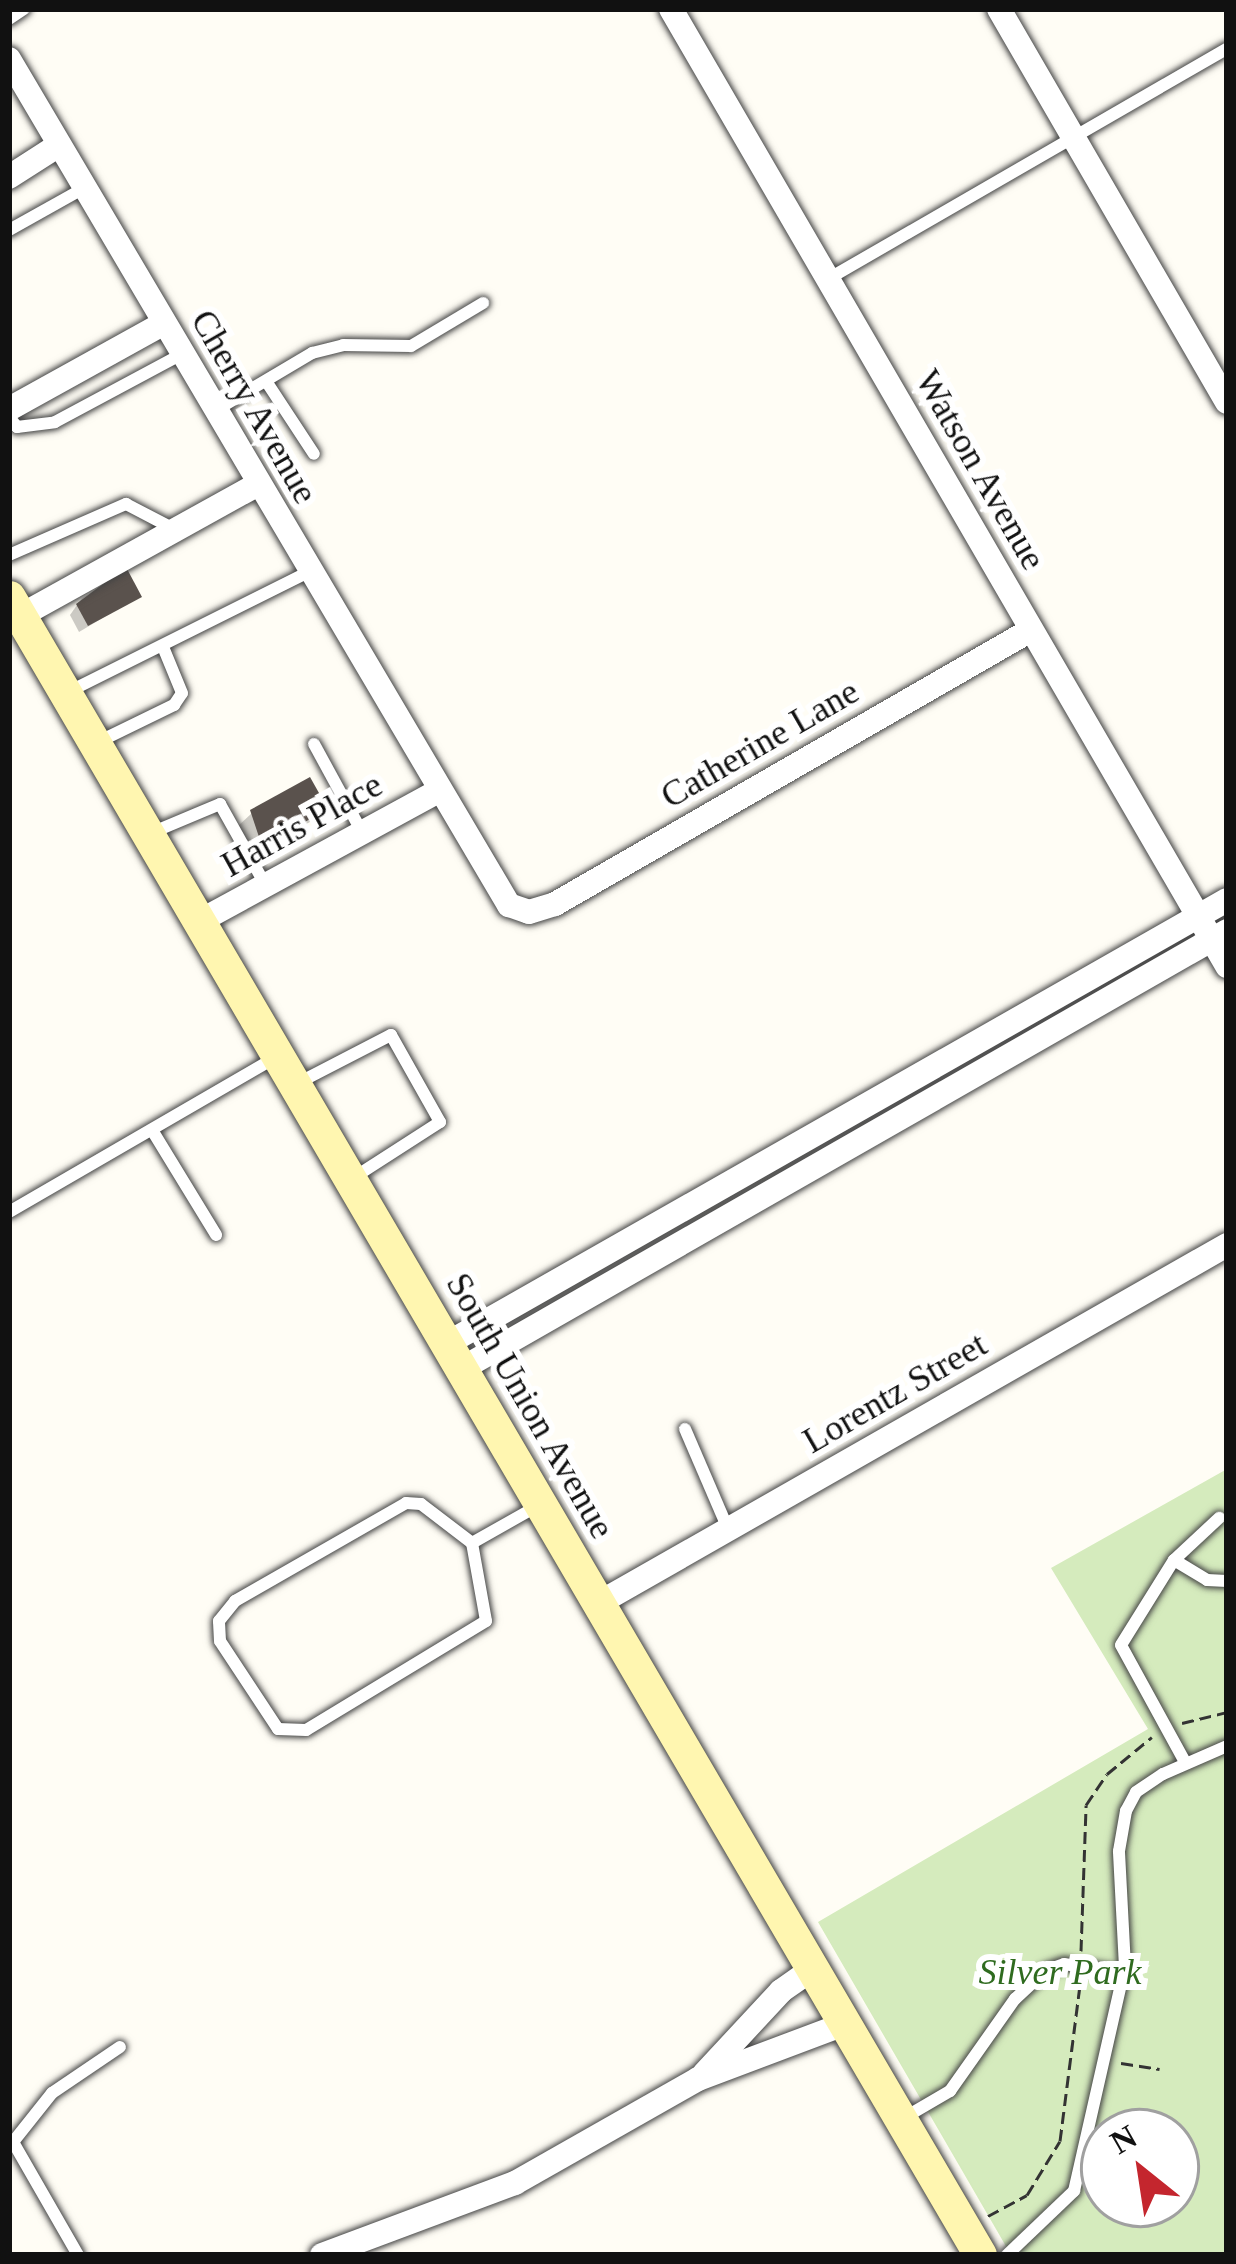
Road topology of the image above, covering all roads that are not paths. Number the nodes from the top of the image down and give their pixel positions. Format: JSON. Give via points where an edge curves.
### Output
{"nodes":[{"id":1,"x":24,"y":9,"type":"edge"},
{"id":2,"x":671,"y":9,"type":"edge"},
{"id":3,"x":999,"y":9,"type":"edge"},
{"id":4,"x":9,"y":19,"type":"edge"},
{"id":5,"x":1227,"y":49,"type":"edge"},
{"id":6,"x":9,"y":59,"type":"edge"},
{"id":7,"x":1073,"y":136,"type":"junction"},
{"id":8,"x":59,"y":146,"type":"junction"},
{"id":9,"x":9,"y":177,"type":"edge"},
{"id":10,"x":84,"y":188,"type":"junction"},
{"id":11,"x":9,"y":230,"type":"edge"},
{"id":12,"x":828,"y":279,"type":"junction"},
{"id":13,"x":483,"y":303,"type":"dead end"},
{"id":14,"x":164,"y":323,"type":"junction"},
{"id":15,"x":182,"y":354,"type":"junction"},
{"id":16,"x":266,"y":381,"type":"junction"},
{"id":17,"x":1227,"y":402,"type":"edge"},
{"id":18,"x":214,"y":411,"type":"junction"},
{"id":19,"x":9,"y":413,"type":"edge"},
{"id":20,"x":314,"y":454,"type":"dead end"},
{"id":21,"x":258,"y":484,"type":"junction"},
{"id":22,"x":177,"y":531,"type":"junction"},
{"id":23,"x":9,"y":555,"type":"edge"},
{"id":24,"x":309,"y":572,"type":"junction"},
{"id":25,"x":15,"y":607,"type":"edge"},
{"id":26,"x":1031,"y":630,"type":"junction"},
{"id":27,"x":163,"y":647,"type":"junction"},
{"id":28,"x":68,"y":693,"type":"junction"},
{"id":29,"x":97,"y":743,"type":"junction"},
{"id":30,"x":314,"y":744,"type":"dead end"},
{"id":31,"x":437,"y":792,"type":"junction"},
{"id":32,"x":362,"y":833,"type":"junction"},
{"id":33,"x":150,"y":834,"type":"junction"},
{"id":34,"x":266,"y":886,"type":"junction"},
{"id":35,"x":1227,"y":900,"type":"edge"},
{"id":36,"x":522,"y":912,"type":"joint"},
{"id":37,"x":1198,"y":916,"type":"junction"},
{"id":38,"x":200,"y":921,"type":"junction"},
{"id":39,"x":1220,"y":935,"type":"edge"},
{"id":40,"x":1227,"y":966,"type":"edge"},
{"id":41,"x":1047,"y":1002,"type":"junction"},
{"id":42,"x":1061,"y":1026,"type":"junction"},
{"id":43,"x":288,"y":1070,"type":"junction"},
{"id":44,"x":906,"y":1083,"type":"junction"},
{"id":45,"x":920,"y":1107,"type":"junction"},
{"id":46,"x":152,"y":1130,"type":"junction"},
{"id":47,"x":761,"y":1165,"type":"junction"},
{"id":48,"x":352,"y":1178,"type":"junction"},
{"id":49,"x":776,"y":1189,"type":"junction"},
{"id":50,"x":9,"y":1212,"type":"edge"},
{"id":51,"x":215,"y":1234,"type":"dead end"},
{"id":52,"x":1227,"y":1245,"type":"edge"},
{"id":53,"x":618,"y":1246,"type":"junction"},
{"id":54,"x":633,"y":1270,"type":"junction"},
{"id":55,"x":456,"y":1355,"type":"junction"},
{"id":56,"x":685,"y":1430,"type":"dead end"},
{"id":57,"x":542,"y":1503,"type":"junction"},
{"id":58,"x":1219,"y":1518,"type":"dead end"},
{"id":59,"x":728,"y":1530,"type":"junction"},
{"id":60,"x":472,"y":1543,"type":"junction"},
{"id":61,"x":1174,"y":1560,"type":"junction"},
{"id":62,"x":1227,"y":1581,"type":"edge"},
{"id":63,"x":599,"y":1603,"type":"junction"},
{"id":64,"x":1227,"y":1746,"type":"edge"},
{"id":65,"x":1185,"y":1762,"type":"junction"},
{"id":66,"x":813,"y":1969,"type":"junction"},
{"id":67,"x":1123,"y":1973,"type":"junction"},
{"id":68,"x":844,"y":2024,"type":"junction"},
{"id":69,"x":120,"y":2047,"type":"dead end"},
{"id":70,"x":698,"y":2079,"type":"junction"},
{"id":71,"x":901,"y":2120,"type":"junction"},
{"id":72,"x":78,"y":2255,"type":"edge"},
{"id":73,"x":322,"y":2255,"type":"edge"},
{"id":74,"x":980,"y":2255,"type":"edge"},
{"id":75,"x":1007,"y":2255,"type":"edge"}],
"edges":[{"from":1,"to":4,"type":"lane"},
{"from":2,"to":12,"type":"street","name":"Watson Avenue"},
{"from":3,"to":7,"type":"street"},
{"from":5,"to":7,"type":"lane"},
{"from":6,"to":8,"type":"street","name":"Cherry Avenue"},
{"from":7,"to":12,"type":"lane"},
{"from":7,"to":17,"type":"street"},
{"from":8,"to":9,"type":"street"},
{"from":8,"to":10,"type":"street","name":"Cherry Avenue"},
{"from":10,"to":11,"type":"lane"},
{"from":10,"to":14,"type":"street","name":"Cherry Avenue"},
{"from":12,"to":26,"type":"street","name":"Watson Avenue"},
{"from":13,"to":16,"type":"lane","via":[[411,346],[343,345]]},
{"from":14,"to":15,"type":"street","name":"Cherry Avenue"},
{"from":14,"to":19,"type":"street"},
{"from":15,"to":18,"type":"street","name":"Cherry Avenue"},
{"from":15,"to":19,"type":"lane","via":[[55,422],[17,427]]},
{"from":16,"to":18,"type":"lane"},
{"from":16,"to":20,"type":"lane"},
{"from":18,"to":21,"type":"street","name":"Cherry Avenue"},
{"from":21,"to":22,"type":"street"},
{"from":21,"to":24,"type":"street","name":"Cherry Avenue"},
{"from":22,"to":23,"type":"lane","via":[[126,504]]},
{"from":22,"to":25,"type":"street"},
{"from":24,"to":27,"type":"lane"},
{"from":24,"to":31,"type":"street","name":"Cherry Avenue"},
{"from":25,"to":28,"type":"main road","name":"South Union Avenue"},
{"from":26,"to":36,"type":"street","name":"Catherine Lane","via":[[555,904]]},
{"from":26,"to":37,"type":"street","name":"Watson Avenue"},
{"from":27,"to":28,"type":"lane"},
{"from":27,"to":29,"type":"lane","via":[[182,693],[174,705]]},
{"from":28,"to":29,"type":"main road","name":"South Union Avenue"},
{"from":29,"to":33,"type":"main road","name":"South Union Avenue"},
{"from":30,"to":32,"type":"lane"},
{"from":31,"to":32,"type":"street","name":"Harris Place"},
{"from":31,"to":36,"type":"street","name":"Cherry Avenue","via":[[496,893]]},
{"from":32,"to":34,"type":"street","name":"Harris Place"},
{"from":33,"to":34,"type":"lane","via":[[220,804]]},
{"from":33,"to":38,"type":"main road","name":"South Union Avenue"},
{"from":34,"to":38,"type":"street","name":"Harris Place"},
{"from":35,"to":37,"type":"street"},
{"from":37,"to":39,"type":"street","name":"Watson Avenue"},
{"from":37,"to":41,"type":"street"},
{"from":38,"to":43,"type":"main road","name":"South Union Avenue"},
{"from":39,"to":40,"type":"street","name":"Watson Avenue"},
{"from":39,"to":42,"type":"street"},
{"from":41,"to":42,"type":"street"},
{"from":41,"to":44,"type":"street"},
{"from":42,"to":45,"type":"street"},
{"from":43,"to":46,"type":"lane"},
{"from":43,"to":48,"type":"main road","name":"South Union Avenue"},
{"from":43,"to":48,"type":"lane","via":[[386,1033],[440,1122]]},
{"from":44,"to":45,"type":"street"},
{"from":44,"to":47,"type":"street"},
{"from":45,"to":49,"type":"street"},
{"from":46,"to":50,"type":"lane"},
{"from":46,"to":51,"type":"lane"},
{"from":47,"to":49,"type":"street"},
{"from":47,"to":53,"type":"street"},
{"from":48,"to":55,"type":"main road","name":"South Union Avenue"},
{"from":49,"to":54,"type":"street"},
{"from":52,"to":59,"type":"street","name":"Lorentz Street"},
{"from":53,"to":54,"type":"street"},
{"from":53,"to":55,"type":"street"},
{"from":54,"to":55,"type":"street"},
{"from":55,"to":57,"type":"main road","name":"South Union Avenue"},
{"from":56,"to":59,"type":"lane"},
{"from":57,"to":60,"type":"lane"},
{"from":57,"to":63,"type":"main road","name":"South Union Avenue"},
{"from":58,"to":61,"type":"lane"},
{"from":59,"to":63,"type":"street","name":"Lorentz Street"},
{"from":60,"to":60,"type":"lane","via":[[421,1504],[406,1503],[235,1601],[219,1621],[220,1641],[278,1729],[306,1730],[480,1630],[488,1607]]},
{"from":61,"to":62,"type":"lane","via":[[1207,1580]]},
{"from":61,"to":65,"type":"lane","via":[[1121,1646]]},
{"from":63,"to":66,"type":"main road","name":"South Union Avenue"},
{"from":64,"to":65,"type":"lane"},
{"from":65,"to":67,"type":"lane","via":[[1136,1792],[1126,1811]]},
{"from":66,"to":68,"type":"main road","name":"South Union Avenue"},
{"from":66,"to":70,"type":"street","via":[[781,1991]]},
{"from":67,"to":71,"type":"lane","via":[[1064,1964],[1046,1971],[950,2091]]},
{"from":67,"to":75,"type":"lane","via":[[1074,2191]]},
{"from":68,"to":70,"type":"street"},
{"from":68,"to":71,"type":"main road","name":"South Union Avenue"},
{"from":69,"to":72,"type":"lane","via":[[52,2093],[13,2143]]},
{"from":70,"to":73,"type":"street","via":[[515,2183]]},
{"from":71,"to":74,"type":"main road","name":"South Union Avenue"}]}
